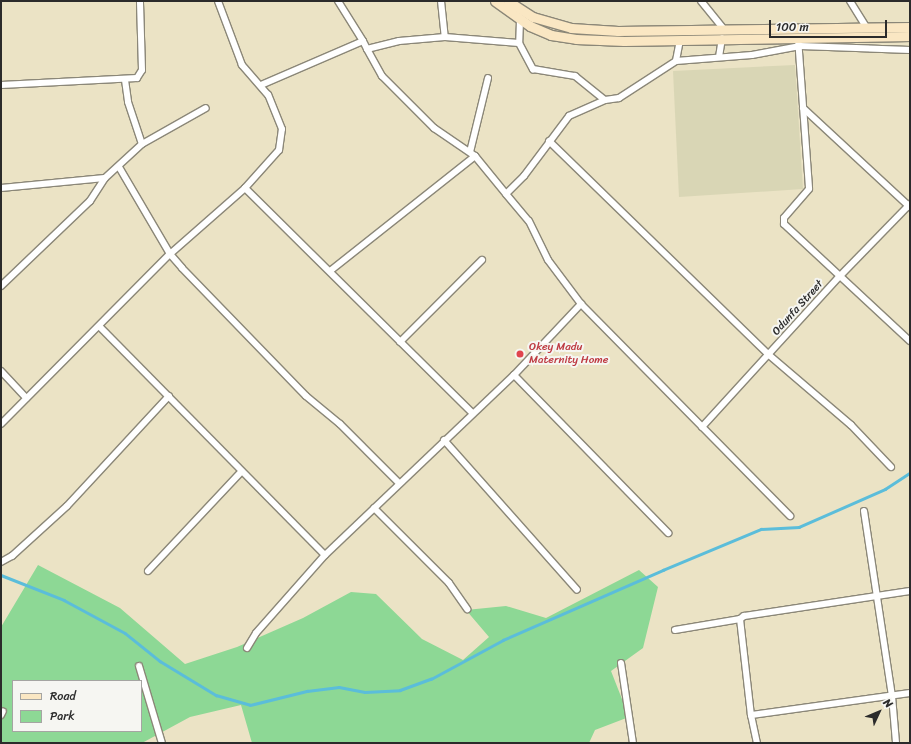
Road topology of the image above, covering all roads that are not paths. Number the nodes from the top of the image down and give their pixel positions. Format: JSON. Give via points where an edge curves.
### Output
{"nodes":[{"id":1,"x":140,"y":1,"type":"edge"},
{"id":2,"x":218,"y":1,"type":"edge"},
{"id":3,"x":338,"y":1,"type":"edge"},
{"id":4,"x":441,"y":1,"type":"edge"},
{"id":5,"x":494,"y":1,"type":"edge"},
{"id":6,"x":508,"y":1,"type":"edge"},
{"id":7,"x":701,"y":1,"type":"edge"},
{"id":8,"x":850,"y":1,"type":"edge"},
{"id":9,"x":520,"y":20,"type":"junction"},
{"id":10,"x":866,"y":27,"type":"junction"},
{"id":11,"x":910,"y":28,"type":"edge"},
{"id":12,"x":723,"y":33,"type":"junction"},
{"id":13,"x":879,"y":35,"type":"junction"},
{"id":14,"x":910,"y":36,"type":"edge"},
{"id":15,"x":445,"y":37,"type":"junction"},
{"id":16,"x":680,"y":40,"type":"junction"},
{"id":17,"x":363,"y":41,"type":"junction"},
{"id":18,"x":799,"y":42,"type":"junction"},
{"id":19,"x":519,"y":43,"type":"junction"},
{"id":20,"x":878,"y":48,"type":"junction"},
{"id":21,"x":367,"y":49,"type":"junction"},
{"id":22,"x":910,"y":50,"type":"edge"},
{"id":23,"x":719,"y":57,"type":"junction"},
{"id":24,"x":676,"y":61,"type":"junction"},
{"id":25,"x":488,"y":78,"type":"dead end"},
{"id":26,"x":125,"y":80,"type":"junction"},
{"id":27,"x":1,"y":84,"type":"edge"},
{"id":28,"x":261,"y":85,"type":"junction"},
{"id":29,"x":605,"y":100,"type":"junction"},
{"id":30,"x":206,"y":108,"type":"dead end"},
{"id":31,"x":804,"y":108,"type":"junction"},
{"id":32,"x":549,"y":141,"type":"junction"},
{"id":33,"x":142,"y":144,"type":"junction"},
{"id":34,"x":472,"y":154,"type":"junction"},
{"id":35,"x":119,"y":167,"type":"junction"},
{"id":36,"x":105,"y":178,"type":"junction"},
{"id":37,"x":1,"y":188,"type":"edge"},
{"id":38,"x":245,"y":188,"type":"junction"},
{"id":39,"x":506,"y":194,"type":"junction"},
{"id":40,"x":909,"y":206,"type":"edge"},
{"id":41,"x":170,"y":254,"type":"junction"},
{"id":42,"x":482,"y":260,"type":"dead end"},
{"id":43,"x":330,"y":271,"type":"junction"},
{"id":44,"x":839,"y":277,"type":"junction"},
{"id":45,"x":1,"y":286,"type":"edge"},
{"id":46,"x":581,"y":304,"type":"junction"},
{"id":47,"x":100,"y":327,"type":"junction"},
{"id":48,"x":910,"y":341,"type":"edge"},
{"id":49,"x":400,"y":342,"type":"junction"},
{"id":50,"x":769,"y":355,"type":"junction"},
{"id":51,"x":1,"y":370,"type":"edge"},
{"id":52,"x":514,"y":375,"type":"junction"},
{"id":53,"x":169,"y":396,"type":"junction"},
{"id":54,"x":26,"y":398,"type":"junction"},
{"id":55,"x":472,"y":413,"type":"junction"},
{"id":56,"x":1,"y":424,"type":"edge"},
{"id":57,"x":702,"y":427,"type":"junction"},
{"id":58,"x":444,"y":440,"type":"junction"},
{"id":59,"x":891,"y":467,"type":"dead end"},
{"id":60,"x":241,"y":472,"type":"junction"},
{"id":61,"x":399,"y":484,"type":"junction"},
{"id":62,"x":374,"y":508,"type":"junction"},
{"id":63,"x":864,"y":511,"type":"dead end"},
{"id":64,"x":790,"y":516,"type":"dead end"},
{"id":65,"x":668,"y":533,"type":"dead end"},
{"id":66,"x":325,"y":555,"type":"junction"},
{"id":67,"x":1,"y":562,"type":"edge"},
{"id":68,"x":148,"y":571,"type":"dead end"},
{"id":69,"x":577,"y":590,"type":"dead end"},
{"id":70,"x":910,"y":591,"type":"edge"},
{"id":71,"x":877,"y":595,"type":"junction"},
{"id":72,"x":467,"y":609,"type":"dead end"},
{"id":73,"x":740,"y":619,"type":"junction"},
{"id":74,"x":675,"y":630,"type":"dead end"},
{"id":75,"x":247,"y":648,"type":"dead end"},
{"id":76,"x":621,"y":664,"type":"dead end"},
{"id":77,"x":139,"y":666,"type":"dead end"},
{"id":78,"x":910,"y":693,"type":"edge"},
{"id":79,"x":892,"y":696,"type":"junction"},
{"id":80,"x":751,"y":715,"type":"junction"},
{"id":81,"x":162,"y":743,"type":"edge"},
{"id":82,"x":633,"y":743,"type":"edge"},
{"id":83,"x":757,"y":743,"type":"edge"},
{"id":84,"x":896,"y":743,"type":"edge"}],
"edges":[{"from":1,"to":26,"type":"street","via":[[142,70],[137,78]]},
{"from":2,"to":28,"type":"street","via":[[242,65]]},
{"from":3,"to":17,"type":"street"},
{"from":4,"to":15,"type":"street"},
{"from":5,"to":9,"type":"main road"},
{"from":6,"to":12,"type":"main road","via":[[533,17],[571,28]]},
{"from":7,"to":12,"type":"street"},
{"from":8,"to":10,"type":"street"},
{"from":9,"to":16,"type":"main road","via":[[551,35],[576,40]]},
{"from":9,"to":19,"type":"street"},
{"from":10,"to":11,"type":"main road"},
{"from":10,"to":12,"type":"main road"},
{"from":12,"to":16,"type":"main road"},
{"from":12,"to":18,"type":"main road"},
{"from":12,"to":23,"type":"street"},
{"from":13,"to":14,"type":"main road"},
{"from":13,"to":18,"type":"main road"},
{"from":13,"to":20,"type":"street"},
{"from":15,"to":19,"type":"street"},
{"from":15,"to":21,"type":"street","via":[[399,41]]},
{"from":16,"to":24,"type":"street"},
{"from":17,"to":21,"type":"street"},
{"from":17,"to":28,"type":"street"},
{"from":18,"to":20,"type":"street"},
{"from":18,"to":23,"type":"street"},
{"from":18,"to":31,"type":"street"},
{"from":19,"to":29,"type":"street","via":[[533,69],[575,76]]},
{"from":20,"to":22,"type":"street"},
{"from":21,"to":34,"type":"street","via":[[382,76],[434,128]]},
{"from":23,"to":24,"type":"street"},
{"from":24,"to":29,"type":"street","via":[[619,98]]},
{"from":25,"to":34,"type":"street"},
{"from":26,"to":27,"type":"street"},
{"from":26,"to":33,"type":"street","via":[[128,102]]},
{"from":28,"to":38,"type":"street","via":[[280,122],[283,135],[278,150]]},
{"from":29,"to":32,"type":"street","via":[[574,113]]},
{"from":30,"to":33,"type":"street"},
{"from":31,"to":40,"type":"street"},
{"from":31,"to":44,"type":"street","via":[[809,189],[784,218],[784,224]]},
{"from":32,"to":39,"type":"street","via":[[524,176]]},
{"from":32,"to":50,"type":"street"},
{"from":33,"to":35,"type":"street"},
{"from":34,"to":39,"type":"street"},
{"from":34,"to":43,"type":"street"},
{"from":35,"to":36,"type":"street"},
{"from":35,"to":41,"type":"street"},
{"from":36,"to":37,"type":"street"},
{"from":36,"to":45,"type":"street","via":[[90,201]]},
{"from":38,"to":41,"type":"street"},
{"from":38,"to":43,"type":"street"},
{"from":39,"to":46,"type":"street","via":[[529,221],[548,260]]},
{"from":40,"to":44,"type":"street","name":"Odunfa Street"},
{"from":41,"to":47,"type":"street"},
{"from":41,"to":61,"type":"street","via":[[306,396],[340,424]]},
{"from":42,"to":49,"type":"street"},
{"from":43,"to":49,"type":"street"},
{"from":44,"to":48,"type":"street"},
{"from":44,"to":50,"type":"street","name":"Odunfa Street"},
{"from":46,"to":52,"type":"street"},
{"from":46,"to":57,"type":"street"},
{"from":47,"to":53,"type":"street"},
{"from":47,"to":54,"type":"street"},
{"from":49,"to":55,"type":"street"},
{"from":50,"to":57,"type":"street","name":"Odunfa Street"},
{"from":50,"to":59,"type":"street","via":[[851,425]]},
{"from":51,"to":54,"type":"street"},
{"from":52,"to":55,"type":"street"},
{"from":52,"to":65,"type":"street"},
{"from":53,"to":60,"type":"street"},
{"from":53,"to":67,"type":"street","via":[[67,506],[12,556]]},
{"from":54,"to":56,"type":"street"},
{"from":55,"to":58,"type":"street"},
{"from":57,"to":64,"type":"street"},
{"from":58,"to":61,"type":"street"},
{"from":58,"to":69,"type":"street"},
{"from":60,"to":66,"type":"street"},
{"from":60,"to":68,"type":"street"},
{"from":61,"to":62,"type":"street"},
{"from":62,"to":66,"type":"street"},
{"from":62,"to":72,"type":"street","via":[[449,583]]},
{"from":63,"to":71,"type":"street"},
{"from":66,"to":75,"type":"street","via":[[256,633]]},
{"from":70,"to":71,"type":"street"},
{"from":71,"to":73,"type":"street","via":[[744,616]]},
{"from":71,"to":79,"type":"street"},
{"from":73,"to":74,"type":"street"},
{"from":73,"to":80,"type":"street"},
{"from":76,"to":82,"type":"street"},
{"from":77,"to":81,"type":"street"},
{"from":78,"to":79,"type":"street"},
{"from":79,"to":80,"type":"street"},
{"from":79,"to":84,"type":"street"},
{"from":80,"to":83,"type":"street"}]}
